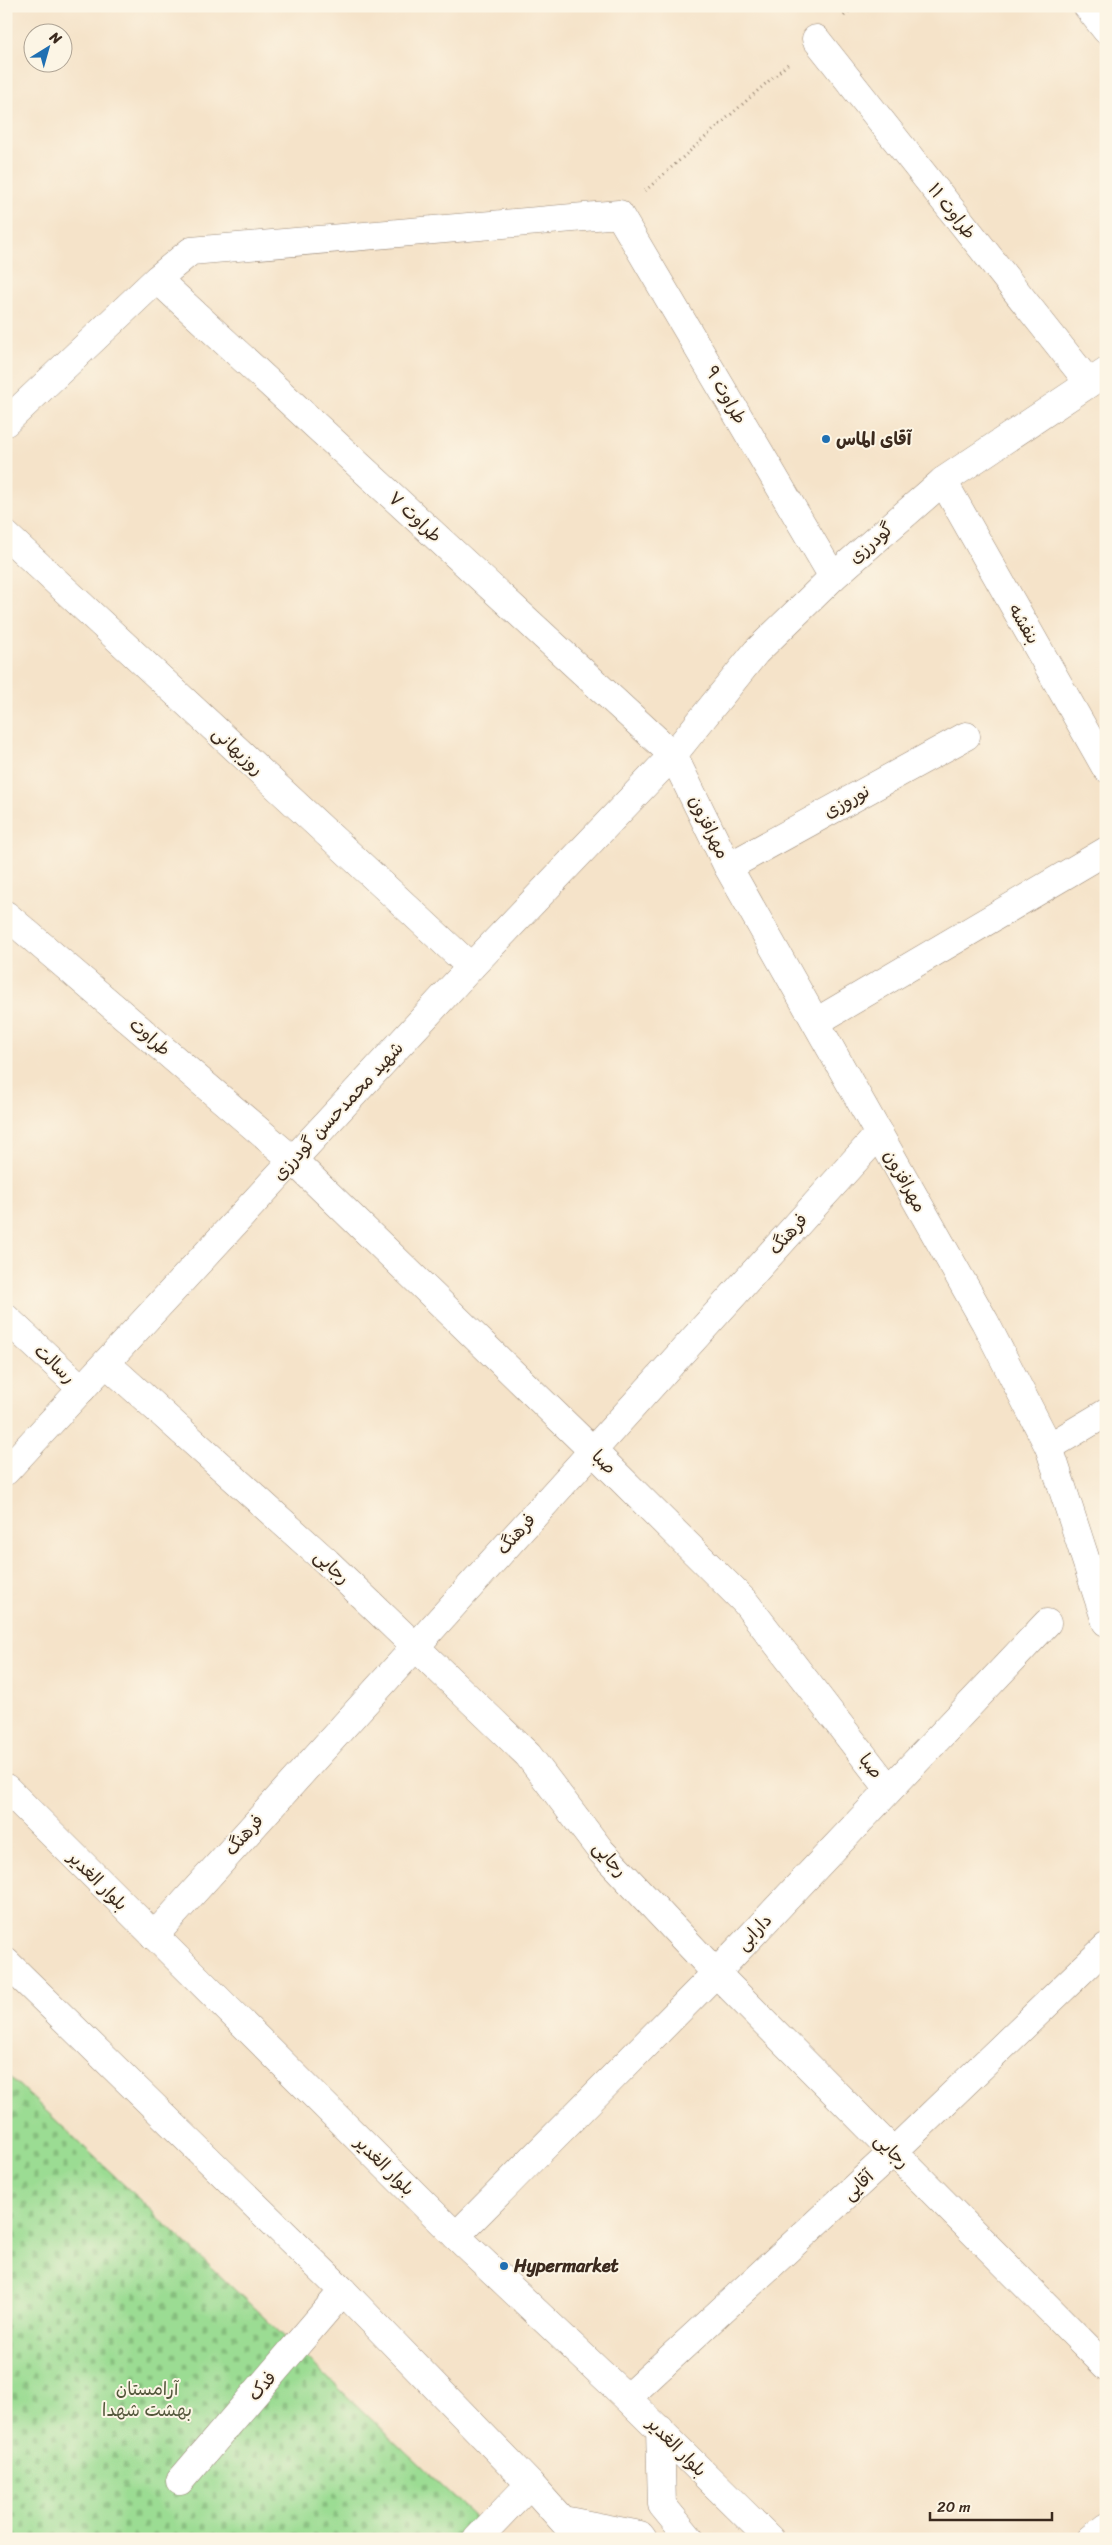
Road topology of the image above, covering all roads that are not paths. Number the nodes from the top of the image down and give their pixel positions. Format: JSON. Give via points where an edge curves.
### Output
{"nodes":[{"id":1,"x":1087,"y":6,"type":"edge"},
{"id":2,"x":1106,"y":30,"type":"edge"},
{"id":3,"x":816,"y":39,"type":"road end"},
{"id":4,"x":157,"y":279,"type":"junction"},
{"id":5,"x":1097,"y":378,"type":"edge"},
{"id":6,"x":6,"y":422,"type":"edge"},
{"id":7,"x":943,"y":481,"type":"junction"},
{"id":8,"x":6,"y":535,"type":"edge"},
{"id":9,"x":833,"y":577,"type":"junction"},
{"id":10,"x":966,"y":736,"type":"dead end"},
{"id":11,"x":673,"y":755,"type":"junction"},
{"id":12,"x":1106,"y":768,"type":"edge"},
{"id":13,"x":1106,"y":851,"type":"edge"},
{"id":14,"x":728,"y":867,"type":"junction"},
{"id":15,"x":6,"y":914,"type":"edge"},
{"id":16,"x":470,"y":967,"type":"junction"},
{"id":17,"x":816,"y":1022,"type":"junction"},
{"id":18,"x":879,"y":1134,"type":"junction"},
{"id":19,"x":293,"y":1160,"type":"junction"},
{"id":20,"x":6,"y":1318,"type":"edge"},
{"id":21,"x":106,"y":1363,"type":"junction"},
{"id":22,"x":82,"y":1389,"type":"junction"},
{"id":23,"x":1106,"y":1413,"type":"edge"},
{"id":24,"x":1049,"y":1447,"type":"junction"},
{"id":25,"x":592,"y":1450,"type":"junction"},
{"id":26,"x":6,"y":1471,"type":"edge"},
{"id":27,"x":1106,"y":1622,"type":"edge"},
{"id":28,"x":1047,"y":1623,"type":"dead end"},
{"id":29,"x":414,"y":1647,"type":"junction"},
{"id":30,"x":6,"y":1788,"type":"edge"},
{"id":31,"x":889,"y":1789,"type":"junction"},
{"id":32,"x":154,"y":1936,"type":"junction"},
{"id":33,"x":1106,"y":1947,"type":"edge"},
{"id":34,"x":6,"y":1962,"type":"edge"},
{"id":35,"x":716,"y":1973,"type":"junction"},
{"id":36,"x":893,"y":2152,"type":"junction"},
{"id":37,"x":456,"y":2236,"type":"junction"},
{"id":38,"x":343,"y":2292,"type":"junction"},
{"id":39,"x":1106,"y":2366,"type":"edge"},
{"id":40,"x":627,"y":2398,"type":"junction"},
{"id":41,"x":660,"y":2429,"type":"junction"},
{"id":42,"x":180,"y":2481,"type":"dead end"},
{"id":43,"x":530,"y":2484,"type":"junction"},
{"id":44,"x":1106,"y":2527,"type":"edge"},
{"id":45,"x":571,"y":2530,"type":"edge"},
{"id":46,"x":642,"y":2537,"type":"edge"},
{"id":47,"x":477,"y":2539,"type":"edge"},
{"id":48,"x":690,"y":2539,"type":"edge"},
{"id":49,"x":770,"y":2539,"type":"edge"},
{"id":50,"x":1092,"y":2539,"type":"edge"}],
"edges":[{"from":1,"to":2,"type":"street"},
{"from":3,"to":5,"type":"street","name":"طراوت ۱۱"},
{"from":4,"to":6,"type":"street"},
{"from":4,"to":9,"type":"street","name":"طراوت ۹","via":[[191,252],[619,214]]},
{"from":4,"to":11,"type":"street","name":"طراوت ۷"},
{"from":5,"to":7,"type":"street","name":"گودرزی"},
{"from":7,"to":9,"type":"street","name":"گودرزی"},
{"from":7,"to":12,"type":"street","name":"بنفشه"},
{"from":8,"to":16,"type":"street","name":"روزبهانی"},
{"from":9,"to":11,"type":"street","name":"گودرزی","via":[[756,652]]},
{"from":10,"to":14,"type":"street","name":"نوروزی"},
{"from":11,"to":14,"type":"street","name":"مهرافزون"},
{"from":11,"to":16,"type":"street","name":"شهید محمدحسن گودرزی"},
{"from":13,"to":17,"type":"street"},
{"from":14,"to":17,"type":"street","name":"مهرافزون"},
{"from":15,"to":19,"type":"street","name":"طراوت"},
{"from":16,"to":19,"type":"street","name":"شهید محمدحسن گودرزی"},
{"from":17,"to":18,"type":"street","name":"مهرافزون"},
{"from":18,"to":24,"type":"street","name":"مهرافزون","via":[[985,1322]]},
{"from":18,"to":25,"type":"street","name":"فرهنگ"},
{"from":19,"to":21,"type":"street","name":"شهید محمدحسن گودرزی"},
{"from":19,"to":25,"type":"street","name":"صبا"},
{"from":20,"to":22,"type":"street","name":"رسالت"},
{"from":21,"to":22,"type":"street","name":"شهید محمدحسن گودرزی"},
{"from":21,"to":29,"type":"street","name":"رجایی","via":[[327,1562]]},
{"from":22,"to":26,"type":"street","name":"شهید محمدحسن گودرزی"},
{"from":23,"to":24,"type":"street"},
{"from":24,"to":27,"type":"street","name":"مهرافزون"},
{"from":25,"to":29,"type":"street","name":"فرهنگ"},
{"from":25,"to":31,"type":"street","name":"صبا","via":[[745,1602]]},
{"from":28,"to":31,"type":"street","name":"دارابی"},
{"from":29,"to":32,"type":"street","name":"فرهنگ"},
{"from":29,"to":35,"type":"street","name":"رجایی","via":[[528,1755],[601,1851]]},
{"from":30,"to":32,"type":"street","name":"بلوار الغدیر"},
{"from":31,"to":35,"type":"street","name":"دارابی"},
{"from":32,"to":37,"type":"street","name":"بلوار الغدیر"},
{"from":33,"to":36,"type":"street","name":"آقایی"},
{"from":34,"to":38,"type":"street"},
{"from":35,"to":36,"type":"street","name":"رجایی"},
{"from":35,"to":37,"type":"street","name":"دارابی"},
{"from":36,"to":39,"type":"street","name":"رجایی"},
{"from":36,"to":40,"type":"street","name":"آقایی"},
{"from":37,"to":40,"type":"street","name":"بلوار الغدیر"},
{"from":38,"to":42,"type":"street","name":"فدک"},
{"from":38,"to":43,"type":"street"},
{"from":40,"to":41,"type":"street","name":"بلوار الغدیر"},
{"from":41,"to":48,"type":"street","via":[[662,2505]]},
{"from":41,"to":49,"type":"street","name":"بلوار الغدیر"},
{"from":43,"to":45,"type":"street"},
{"from":43,"to":47,"type":"street"},
{"from":44,"to":50,"type":"street"},
{"from":45,"to":46,"type":"street"}]}
